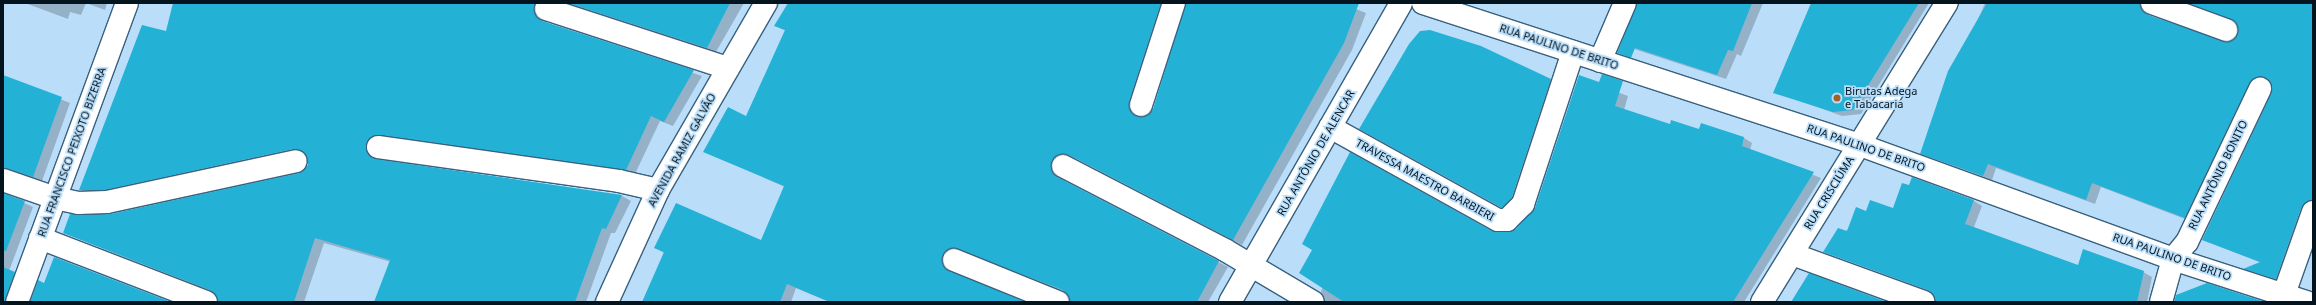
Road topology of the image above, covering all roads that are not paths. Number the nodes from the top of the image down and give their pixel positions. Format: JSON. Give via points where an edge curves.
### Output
{"nodes":[{"id":1,"x":127,"y":3,"type":"edge"},
{"id":2,"x":766,"y":3,"type":"edge"},
{"id":3,"x":1174,"y":3,"type":"edge"},
{"id":4,"x":1401,"y":3,"type":"edge"},
{"id":5,"x":1423,"y":3,"type":"edge"},
{"id":6,"x":1625,"y":3,"type":"edge"},
{"id":7,"x":1948,"y":3,"type":"edge"},
{"id":8,"x":2152,"y":3,"type":"edge"},
{"id":9,"x":546,"y":9,"type":"dead end"},
{"id":10,"x":2226,"y":30,"type":"dead end"},
{"id":11,"x":1574,"y":52,"type":"junction"},
{"id":12,"x":1600,"y":60,"type":"junction"},
{"id":13,"x":728,"y":68,"type":"junction"},
{"id":14,"x":2260,"y":89,"type":"dead end"},
{"id":15,"x":1141,"y":105,"type":"dead end"},
{"id":16,"x":1330,"y":127,"type":"junction"},
{"id":17,"x":1860,"y":145,"type":"junction"},
{"id":18,"x":378,"y":147,"type":"dead end"},
{"id":19,"x":296,"y":161,"type":"dead end"},
{"id":20,"x":1062,"y":166,"type":"dead end"},
{"id":21,"x":3,"y":180,"type":"edge"},
{"id":22,"x":658,"y":190,"type":"junction"},
{"id":23,"x":55,"y":198,"type":"junction"},
{"id":24,"x":2313,"y":212,"type":"edge"},
{"id":25,"x":40,"y":238,"type":"junction"},
{"id":26,"x":1792,"y":254,"type":"junction"},
{"id":27,"x":2173,"y":259,"type":"junction"},
{"id":28,"x":954,"y":260,"type":"dead end"},
{"id":29,"x":1252,"y":266,"type":"junction"},
{"id":30,"x":2284,"y":294,"type":"junction"},
{"id":31,"x":17,"y":302,"type":"edge"},
{"id":32,"x":206,"y":302,"type":"edge"},
{"id":33,"x":607,"y":302,"type":"edge"},
{"id":34,"x":1058,"y":302,"type":"edge"},
{"id":35,"x":1230,"y":302,"type":"edge"},
{"id":36,"x":1313,"y":302,"type":"edge"},
{"id":37,"x":1762,"y":302,"type":"edge"},
{"id":38,"x":1924,"y":302,"type":"edge"},
{"id":39,"x":2161,"y":302,"type":"edge"},
{"id":40,"x":2306,"y":302,"type":"edge"}],
"edges":[{"from":1,"to":23,"type":"street","name":"RUA FRANCISCO PEIXOTO BIZERRA"},
{"from":2,"to":13,"type":"street","name":"AVENIDA RAMIZ GALVÃO"},
{"from":3,"to":15,"type":"street"},
{"from":4,"to":16,"type":"street","name":"RUA ANTÔNIO DE ALENCAR"},
{"from":5,"to":11,"type":"street","name":"RUA PAULINO DE BRITO"},
{"from":6,"to":12,"type":"street"},
{"from":7,"to":17,"type":"street","name":"RUA CRISCIÚMA"},
{"from":8,"to":10,"type":"street"},
{"from":9,"to":13,"type":"street"},
{"from":11,"to":12,"type":"street","name":"RUA PAULINO DE BRITO"},
{"from":11,"to":16,"type":"street","name":"TRAVESSA MAESTRO BARBIERI","via":[[1523,204],[1507,220],[1498,220]]},
{"from":12,"to":17,"type":"street","name":"RUA PAULINO DE BRITO"},
{"from":13,"to":22,"type":"street","name":"AVENIDA RAMIZ GALVÃO"},
{"from":14,"to":27,"type":"street","name":"RUA ANTÔNIO BONITO","via":[[2187,242]]},
{"from":16,"to":29,"type":"street","name":"RUA ANTÔNIO DE ALENCAR"},
{"from":17,"to":26,"type":"street","name":"RUA CRISCIÚMA"},
{"from":17,"to":27,"type":"street","name":"RUA PAULINO DE BRITO"},
{"from":18,"to":22,"type":"street","via":[[619,181]]},
{"from":19,"to":23,"type":"street","via":[[108,202],[78,203]]},
{"from":20,"to":29,"type":"street"},
{"from":21,"to":23,"type":"street"},
{"from":22,"to":33,"type":"street","name":"AVENIDA RAMIZ GALVÃO"},
{"from":23,"to":25,"type":"street","name":"RUA FRANCISCO PEIXOTO BIZERRA"},
{"from":24,"to":30,"type":"street"},
{"from":25,"to":31,"type":"street","name":"RUA FRANCISCO PEIXOTO BIZERRA"},
{"from":25,"to":32,"type":"street"},
{"from":26,"to":37,"type":"street","name":"RUA CRISCIÚMA"},
{"from":26,"to":38,"type":"street"},
{"from":27,"to":30,"type":"street","name":"RUA PAULINO DE BRITO"},
{"from":27,"to":39,"type":"street"},
{"from":28,"to":34,"type":"street"},
{"from":29,"to":35,"type":"street","name":"RUA ANTÔNIO DE ALENCAR"},
{"from":29,"to":36,"type":"street"},
{"from":30,"to":40,"type":"street","name":"RUA PAULINO DE BRITO"}]}
